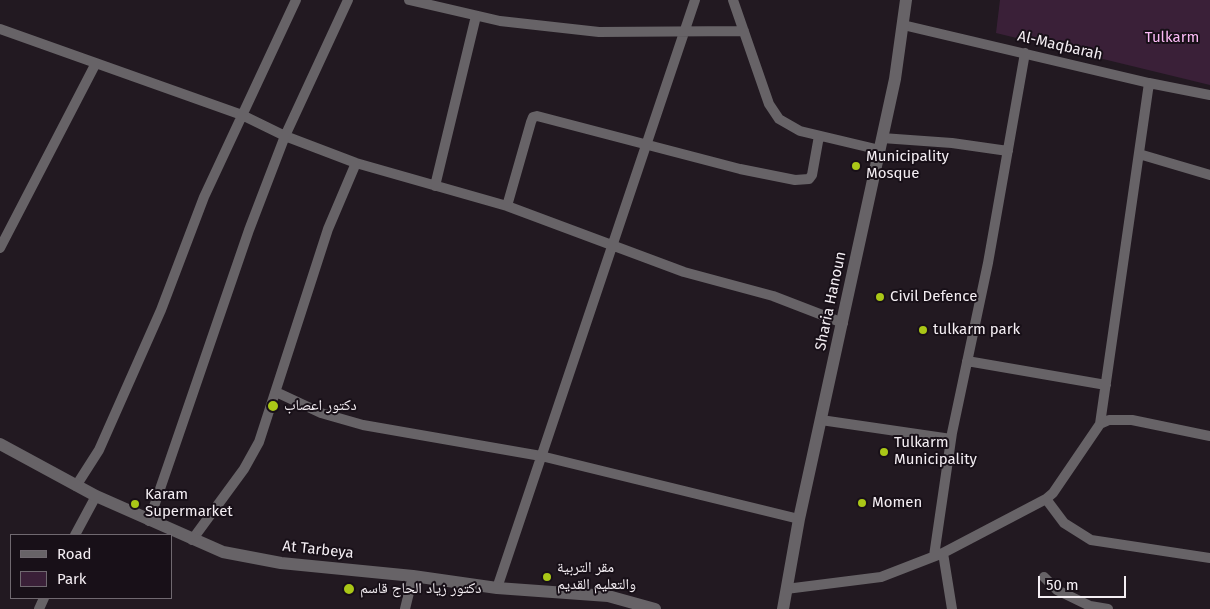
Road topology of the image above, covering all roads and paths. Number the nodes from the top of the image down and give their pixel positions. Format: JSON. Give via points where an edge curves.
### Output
{"nodes":[{"id":1,"x":296,"y":0,"type":"edge"},
{"id":2,"x":348,"y":0,"type":"edge"},
{"id":3,"x":409,"y":0,"type":"edge"},
{"id":4,"x":695,"y":0,"type":"edge"},
{"id":5,"x":733,"y":0,"type":"edge"},
{"id":6,"x":906,"y":0,"type":"edge"},
{"id":7,"x":476,"y":16,"type":"junction"},
{"id":8,"x":904,"y":24,"type":"junction"},
{"id":9,"x":0,"y":29,"type":"edge"},
{"id":10,"x":744,"y":31,"type":"junction"},
{"id":11,"x":685,"y":32,"type":"junction"},
{"id":12,"x":1025,"y":53,"type":"junction"},
{"id":13,"x":96,"y":63,"type":"junction"},
{"id":14,"x":1149,"y":83,"type":"junction"},
{"id":15,"x":1210,"y":95,"type":"edge"},
{"id":16,"x":242,"y":116,"type":"junction"},
{"id":17,"x":285,"y":136,"type":"junction"},
{"id":18,"x":819,"y":136,"type":"junction"},
{"id":19,"x":881,"y":144,"type":"junction"},
{"id":20,"x":646,"y":146,"type":"junction"},
{"id":21,"x":1008,"y":151,"type":"junction"},
{"id":22,"x":1139,"y":154,"type":"junction"},
{"id":23,"x":356,"y":162,"type":"junction"},
{"id":24,"x":1210,"y":175,"type":"edge"},
{"id":25,"x":435,"y":186,"type":"junction"},
{"id":26,"x":506,"y":206,"type":"junction"},
{"id":27,"x":612,"y":244,"type":"junction"},
{"id":28,"x":0,"y":248,"type":"edge"},
{"id":29,"x":843,"y":323,"type":"junction"},
{"id":30,"x":967,"y":360,"type":"junction"},
{"id":31,"x":1106,"y":385,"type":"junction"},
{"id":32,"x":276,"y":392,"type":"junction"},
{"id":33,"x":821,"y":420,"type":"junction"},
{"id":34,"x":1100,"y":424,"type":"junction"},
{"id":35,"x":1210,"y":436,"type":"edge"},
{"id":36,"x":951,"y":439,"type":"junction"},
{"id":37,"x":0,"y":444,"type":"edge"},
{"id":38,"x":541,"y":456,"type":"junction"},
{"id":39,"x":76,"y":486,"type":"junction"},
{"id":40,"x":96,"y":496,"type":"junction"},
{"id":41,"x":1046,"y":499,"type":"junction"},
{"id":42,"x":799,"y":519,"type":"junction"},
{"id":43,"x":149,"y":521,"type":"junction"},
{"id":44,"x":76,"y":534,"type":"edge"},
{"id":45,"x":192,"y":540,"type":"junction"},
{"id":46,"x":938,"y":555,"type":"junction"},
{"id":47,"x":1210,"y":558,"type":"edge"},
{"id":48,"x":413,"y":576,"type":"junction"},
{"id":49,"x":1044,"y":577,"type":"dead end"},
{"id":50,"x":497,"y":588,"type":"junction"},
{"id":51,"x":786,"y":589,"type":"junction"},
{"id":52,"x":405,"y":609,"type":"edge"},
{"id":53,"x":655,"y":609,"type":"edge"},
{"id":54,"x":783,"y":609,"type":"edge"},
{"id":55,"x":952,"y":609,"type":"edge"},
{"id":56,"x":1108,"y":609,"type":"edge"}],
"edges":[{"from":1,"to":16,"type":"street"},
{"from":2,"to":17,"type":"street"},
{"from":3,"to":7,"type":"street"},
{"from":4,"to":11,"type":"street"},
{"from":5,"to":10,"type":"street"},
{"from":6,"to":8,"type":"street","name":"Sharia Hanoun"},
{"from":7,"to":11,"type":"street","via":[[599,32]]},
{"from":7,"to":25,"type":"street"},
{"from":8,"to":12,"type":"street","name":"Al-Maqbarah"},
{"from":8,"to":19,"type":"street","name":"Sharia Hanoun"},
{"from":9,"to":13,"type":"street"},
{"from":10,"to":11,"type":"street"},
{"from":10,"to":18,"type":"street","via":[[774,113],[792,128]]},
{"from":11,"to":20,"type":"street"},
{"from":12,"to":14,"type":"street","name":"Al-Maqbarah"},
{"from":12,"to":21,"type":"street"},
{"from":13,"to":16,"type":"street"},
{"from":13,"to":28,"type":"street"},
{"from":14,"to":15,"type":"street","name":"Al-Maqbarah"},
{"from":14,"to":22,"type":"street"},
{"from":16,"to":17,"type":"street"},
{"from":16,"to":39,"type":"street","via":[[204,197],[161,310],[99,450]]},
{"from":17,"to":23,"type":"street"},
{"from":17,"to":43,"type":"street","via":[[249,230]]},
{"from":18,"to":19,"type":"street"},
{"from":18,"to":20,"type":"street","via":[[814,172],[804,180],[740,169]]},
{"from":19,"to":21,"type":"street","via":[[952,143]]},
{"from":19,"to":29,"type":"street","name":"Sharia Hanoun"},
{"from":20,"to":26,"type":"street","via":[[533,117]]},
{"from":20,"to":27,"type":"street"},
{"from":21,"to":30,"type":"street"},
{"from":22,"to":24,"type":"street"},
{"from":22,"to":31,"type":"street"},
{"from":23,"to":25,"type":"street"},
{"from":23,"to":32,"type":"street","via":[[328,230]]},
{"from":25,"to":26,"type":"street"},
{"from":26,"to":27,"type":"street"},
{"from":27,"to":29,"type":"street","via":[[684,272],[774,296]]},
{"from":27,"to":38,"type":"street"},
{"from":29,"to":33,"type":"street","name":"Sharia Hanoun"},
{"from":30,"to":31,"type":"street"},
{"from":30,"to":36,"type":"street"},
{"from":31,"to":34,"type":"street"},
{"from":32,"to":38,"type":"street","via":[[321,413],[363,425]]},
{"from":32,"to":45,"type":"street","via":[[252,456]]},
{"from":33,"to":36,"type":"street"},
{"from":33,"to":42,"type":"street","name":"Sharia Hanoun"},
{"from":34,"to":35,"type":"street","via":[[1126,419]]},
{"from":34,"to":41,"type":"street"},
{"from":36,"to":46,"type":"street"},
{"from":37,"to":39,"type":"street","name":"At Tarbeya"},
{"from":38,"to":42,"type":"street"},
{"from":38,"to":50,"type":"street"},
{"from":39,"to":40,"type":"street","name":"At Tarbeya"},
{"from":40,"to":43,"type":"street","name":"At Tarbeya"},
{"from":40,"to":44,"type":"street"},
{"from":41,"to":46,"type":"street"},
{"from":41,"to":47,"type":"street","via":[[1064,524],[1091,540]]},
{"from":42,"to":51,"type":"street","name":"Sharia Hanoun"},
{"from":43,"to":45,"type":"street","name":"At Tarbeya"},
{"from":45,"to":48,"type":"street","name":"At Tarbeya","via":[[223,552],[281,562]]},
{"from":46,"to":51,"type":"street","via":[[881,577]]},
{"from":46,"to":55,"type":"street"},
{"from":48,"to":50,"type":"street","name":"At Tarbeya"},
{"from":48,"to":52,"type":"street"},
{"from":49,"to":56,"type":"street","via":[[1058,590],[1090,606]]},
{"from":50,"to":53,"type":"street","name":"At Tarbeya","via":[[608,596]]},
{"from":51,"to":54,"type":"street","name":"Sharia Hanoun"}]}
